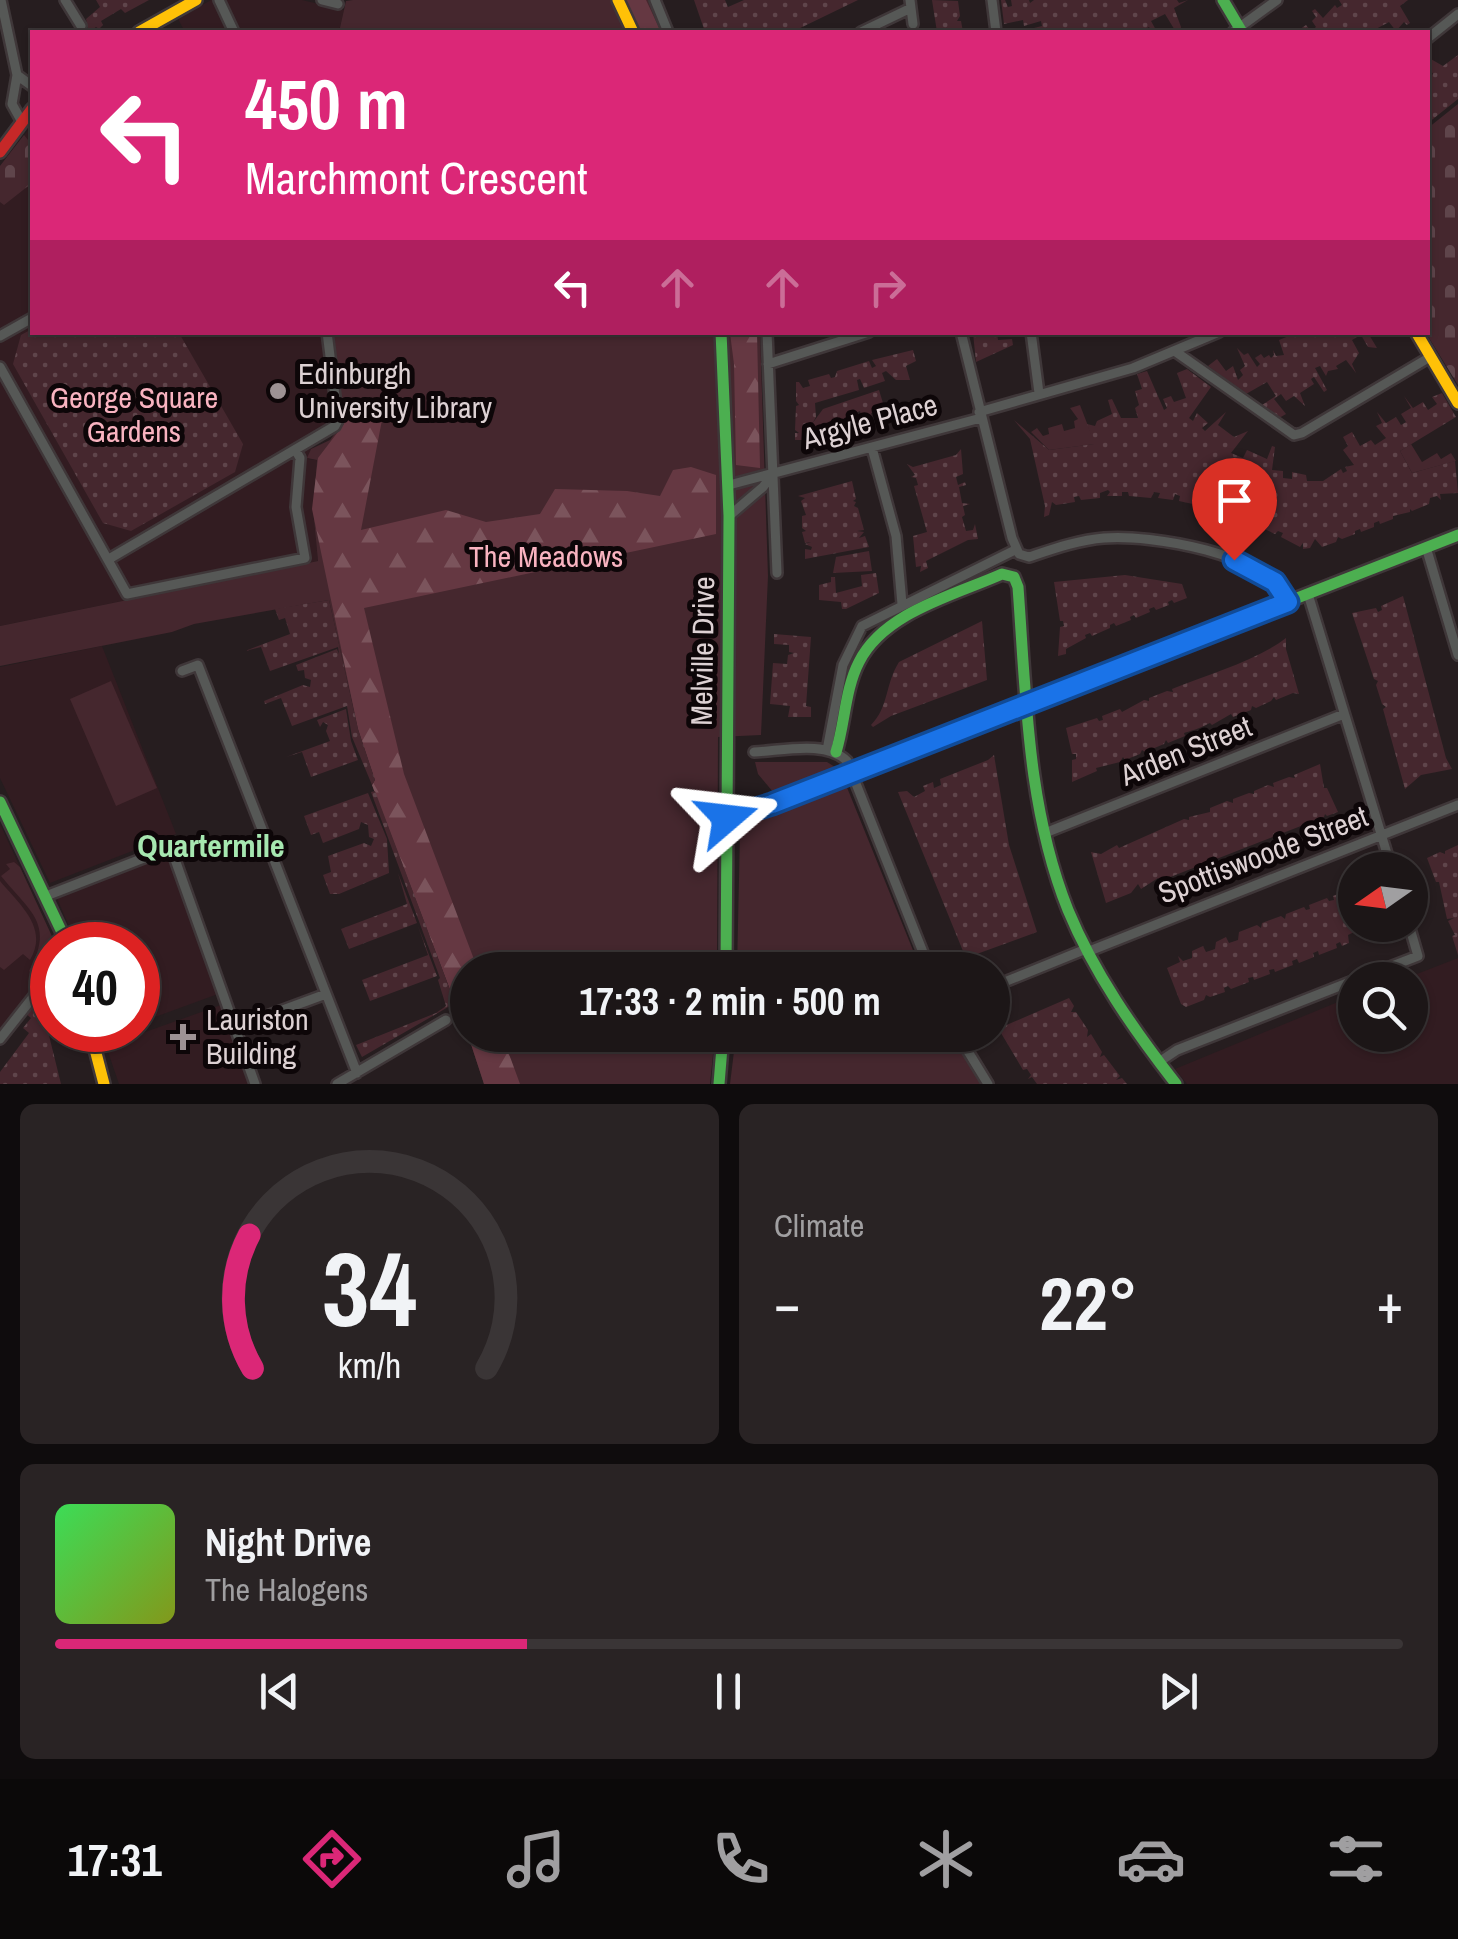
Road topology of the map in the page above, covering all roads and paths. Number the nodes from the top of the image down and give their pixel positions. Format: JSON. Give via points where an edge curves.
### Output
{"nodes":[{"id":1,"x":1,"y":0,"type":"edge"},
{"id":2,"x":65,"y":0,"type":"edge"},
{"id":3,"x":196,"y":0,"type":"edge"},
{"id":4,"x":219,"y":0,"type":"edge"},
{"id":5,"x":322,"y":0,"type":"edge"},
{"id":6,"x":618,"y":0,"type":"edge"},
{"id":7,"x":654,"y":0,"type":"edge"},
{"id":8,"x":992,"y":0,"type":"edge"},
{"id":9,"x":1224,"y":0,"type":"edge"},
{"id":10,"x":1277,"y":0,"type":"edge"},
{"id":11,"x":338,"y":4,"type":"dead end"},
{"id":12,"x":910,"y":4,"type":"edge"},
{"id":13,"x":1458,"y":14,"type":"edge"},
{"id":14,"x":914,"y":24,"type":"dead end"},
{"id":15,"x":82,"y":26,"type":"dead end"},
{"id":16,"x":143,"y":30,"type":"edge"},
{"id":17,"x":233,"y":30,"type":"edge"},
{"id":18,"x":632,"y":30,"type":"edge"},
{"id":19,"x":667,"y":30,"type":"edge"},
{"id":20,"x":864,"y":30,"type":"edge"},
{"id":21,"x":996,"y":30,"type":"edge"},
{"id":22,"x":1238,"y":30,"type":"edge"},
{"id":23,"x":1239,"y":30,"type":"edge"},
{"id":24,"x":1430,"y":36,"type":"edge"},
{"id":25,"x":18,"y":75,"type":"junction"},
{"id":26,"x":30,"y":84,"type":"edge"},
{"id":27,"x":30,"y":112,"type":"edge"},
{"id":28,"x":22,"y":122,"type":"junction"},
{"id":29,"x":0,"y":152,"type":"edge"},
{"id":30,"x":30,"y":319,"type":"edge"},
{"id":31,"x":327,"y":335,"type":"edge"},
{"id":32,"x":721,"y":335,"type":"edge"},
{"id":33,"x":767,"y":335,"type":"edge"},
{"id":34,"x":860,"y":335,"type":"edge"},
{"id":35,"x":962,"y":335,"type":"edge"},
{"id":36,"x":1031,"y":335,"type":"edge"},
{"id":37,"x":1213,"y":335,"type":"edge"},
{"id":38,"x":1418,"y":335,"type":"edge"},
{"id":39,"x":0,"y":336,"type":"edge"},
{"id":40,"x":1176,"y":352,"type":"junction"},
{"id":41,"x":1430,"y":357,"type":"junction"},
{"id":42,"x":768,"y":364,"type":"junction"},
{"id":43,"x":0,"y":367,"type":"edge"},
{"id":44,"x":1039,"y":393,"type":"junction"},
{"id":45,"x":1458,"y":404,"type":"edge"},
{"id":46,"x":980,"y":415,"type":"junction"},
{"id":47,"x":872,"y":448,"type":"junction"},
{"id":48,"x":296,"y":451,"type":"junction"},
{"id":49,"x":772,"y":475,"type":"junction"},
{"id":50,"x":729,"y":485,"type":"junction"},
{"id":51,"x":729,"y":516,"type":"junction"},
{"id":52,"x":1458,"y":535,"type":"edge"},
{"id":53,"x":1426,"y":547,"type":"junction"},
{"id":54,"x":1016,"y":550,"type":"junction"},
{"id":55,"x":109,"y":559,"type":"junction"},
{"id":56,"x":777,"y":573,"type":"dead end"},
{"id":57,"x":1308,"y":594,"type":"junction"},
{"id":58,"x":1288,"y":602,"type":"junction"},
{"id":59,"x":902,"y":604,"type":"junction"},
{"id":60,"x":1458,"y":656,"type":"edge"},
{"id":61,"x":182,"y":671,"type":"dead end"},
{"id":62,"x":1028,"y":704,"type":"junction"},
{"id":63,"x":1344,"y":714,"type":"junction"},
{"id":64,"x":832,"y":751,"type":"junction"},
{"id":65,"x":754,"y":752,"type":"dead end"},
{"id":66,"x":852,"y":772,"type":"junction"},
{"id":67,"x":0,"y":802,"type":"edge"},
{"id":68,"x":1458,"y":805,"type":"edge"},
{"id":69,"x":727,"y":818,"type":"junction"},
{"id":70,"x":1045,"y":833,"type":"junction"},
{"id":71,"x":1382,"y":835,"type":"junction"},
{"id":72,"x":1387,"y":852,"type":"edge"},
{"id":73,"x":46,"y":896,"type":"junction"},
{"id":74,"x":58,"y":922,"type":"edge"},
{"id":75,"x":1414,"y":942,"type":"edge"},
{"id":76,"x":1086,"y":950,"type":"junction"},
{"id":77,"x":726,"y":952,"type":"edge"},
{"id":78,"x":923,"y":952,"type":"edge"},
{"id":79,"x":1402,"y":962,"type":"edge"},
{"id":80,"x":1010,"y":979,"type":"edge"},
{"id":81,"x":1338,"y":987,"type":"edge"},
{"id":82,"x":326,"y":994,"type":"junction"},
{"id":83,"x":30,"y":1001,"type":"edge"},
{"id":84,"x":446,"y":1020,"type":"dead end"},
{"id":85,"x":234,"y":1028,"type":"junction"},
{"id":86,"x":0,"y":1039,"type":"edge"},
{"id":87,"x":96,"y":1052,"type":"edge"},
{"id":88,"x":722,"y":1052,"type":"edge"},
{"id":89,"x":968,"y":1052,"type":"edge"},
{"id":90,"x":1159,"y":1062,"type":"junction"},
{"id":91,"x":356,"y":1072,"type":"junction"},
{"id":92,"x":104,"y":1084,"type":"edge"},
{"id":93,"x":255,"y":1084,"type":"edge"},
{"id":94,"x":337,"y":1084,"type":"edge"},
{"id":95,"x":718,"y":1084,"type":"edge"},
{"id":96,"x":988,"y":1084,"type":"edge"},
{"id":97,"x":1176,"y":1084,"type":"edge"}],
"edges":[{"from":1,"to":25,"type":"street"},
{"from":2,"to":15,"type":"street"},
{"from":3,"to":16,"type":"street"},
{"from":4,"to":17,"type":"street"},
{"from":5,"to":11,"type":"street"},
{"from":6,"to":18,"type":"street"},
{"from":7,"to":19,"type":"street"},
{"from":8,"to":21,"type":"street"},
{"from":9,"to":22,"type":"street"},
{"from":10,"to":23,"type":"street"},
{"from":12,"to":14,"type":"street"},
{"from":12,"to":20,"type":"street"},
{"from":13,"to":24,"type":"street"},
{"from":25,"to":26,"type":"street"},
{"from":25,"to":28,"type":"street","via":[[12,104]]},
{"from":27,"to":28,"type":"street"},
{"from":28,"to":29,"type":"street"},
{"from":30,"to":39,"type":"street"},
{"from":31,"to":48,"type":"street","via":[[338,420]]},
{"from":32,"to":50,"type":"street","name":"Melville Drive"},
{"from":33,"to":42,"type":"street"},
{"from":34,"to":42,"type":"street"},
{"from":35,"to":46,"type":"street"},
{"from":36,"to":44,"type":"street"},
{"from":37,"to":40,"type":"street","name":"Argyle Place"},
{"from":38,"to":41,"type":"street"},
{"from":40,"to":41,"type":"street","via":[[1294,435]]},
{"from":40,"to":44,"type":"street","name":"Argyle Place"},
{"from":41,"to":45,"type":"street"},
{"from":42,"to":49,"type":"street"},
{"from":43,"to":55,"type":"street"},
{"from":44,"to":46,"type":"street","name":"Argyle Place"},
{"from":46,"to":47,"type":"street","name":"Argyle Place"},
{"from":46,"to":54,"type":"street"},
{"from":47,"to":49,"type":"street","name":"Argyle Place"},
{"from":47,"to":59,"type":"street","via":[[896,536]]},
{"from":48,"to":55,"type":"street"},
{"from":48,"to":55,"type":"street","via":[[305,558],[126,594]]},
{"from":49,"to":50,"type":"street","name":"Argyle Place"},
{"from":49,"to":51,"type":"street","name":"Argyle Place"},
{"from":49,"to":56,"type":"street"},
{"from":50,"to":51,"type":"street","name":"Melville Drive"},
{"from":51,"to":69,"type":"street","name":"Melville Drive"},
{"from":52,"to":53,"type":"street"},
{"from":53,"to":57,"type":"street"},
{"from":53,"to":60,"type":"street"},
{"from":54,"to":58,"type":"street","via":[[1025,557],[1098,538],[1167,542],[1255,570],[1281,588]]},
{"from":54,"to":59,"type":"street"},
{"from":57,"to":58,"type":"street"},
{"from":57,"to":63,"type":"street"},
{"from":58,"to":62,"type":"street"},
{"from":59,"to":64,"type":"street","via":[[866,622],[855,636],[838,686]]},
{"from":61,"to":82,"type":"street","via":[[198,665]]},
{"from":62,"to":64,"type":"street","via":[[1018,588],[1012,575],[1002,574],[873,640],[856,670]]},
{"from":62,"to":66,"type":"street"},
{"from":62,"to":70,"type":"street"},
{"from":63,"to":70,"type":"street","name":"Arden Street"},
{"from":63,"to":71,"type":"street"},
{"from":64,"to":65,"type":"street"},
{"from":64,"to":66,"type":"street"},
{"from":66,"to":69,"type":"street"},
{"from":66,"to":78,"type":"street"},
{"from":67,"to":73,"type":"street"},
{"from":68,"to":71,"type":"street","name":"Spottiswoode Street"},
{"from":69,"to":77,"type":"street","name":"Melville Drive"},
{"from":70,"to":76,"type":"street"},
{"from":71,"to":72,"type":"street"},
{"from":71,"to":76,"type":"street","name":"Spottiswoode Street"},
{"from":73,"to":74,"type":"street"},
{"from":73,"to":85,"type":"street","via":[[170,849]]},
{"from":75,"to":79,"type":"street","via":[[1418,956]]},
{"from":76,"to":80,"type":"street","name":"Spottiswoode Street"},
{"from":76,"to":90,"type":"street"},
{"from":81,"to":90,"type":"street"},
{"from":82,"to":85,"type":"street"},
{"from":82,"to":91,"type":"street"},
{"from":83,"to":86,"type":"street"},
{"from":84,"to":91,"type":"street"},
{"from":85,"to":93,"type":"street"},
{"from":87,"to":92,"type":"street"},
{"from":88,"to":95,"type":"street"},
{"from":89,"to":96,"type":"street"},
{"from":90,"to":97,"type":"street"},
{"from":91,"to":94,"type":"street"}]}
